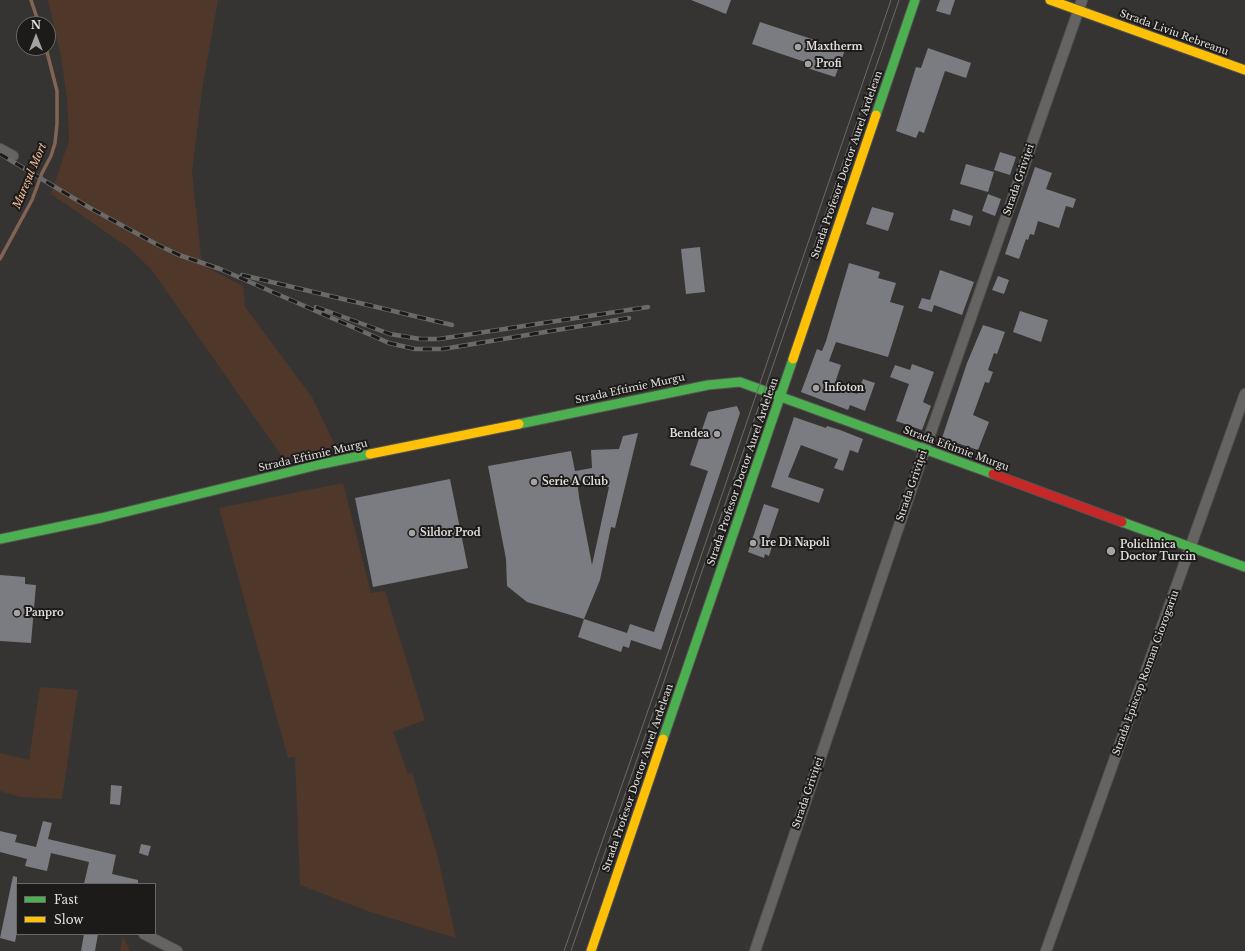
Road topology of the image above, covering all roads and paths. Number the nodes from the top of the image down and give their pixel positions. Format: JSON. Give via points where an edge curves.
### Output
{"nodes":[{"id":1,"x":915,"y":0,"type":"edge"},
{"id":2,"x":1050,"y":0,"type":"edge"},
{"id":3,"x":1082,"y":0,"type":"edge"},
{"id":4,"x":1078,"y":10,"type":"junction"},
{"id":5,"x":1245,"y":70,"type":"edge"},
{"id":6,"x":0,"y":149,"type":"edge"},
{"id":7,"x":13,"y":156,"type":"dead end"},
{"id":8,"x":1245,"y":394,"type":"edge"},
{"id":9,"x":781,"y":396,"type":"junction"},
{"id":10,"x":925,"y":449,"type":"junction"},
{"id":11,"x":0,"y":539,"type":"edge"},
{"id":12,"x":1190,"y":547,"type":"junction"},
{"id":13,"x":1245,"y":567,"type":"edge"},
{"id":14,"x":146,"y":935,"type":"edge"},
{"id":15,"x":177,"y":951,"type":"edge"},
{"id":16,"x":591,"y":951,"type":"edge"},
{"id":17,"x":754,"y":951,"type":"edge"},
{"id":18,"x":1046,"y":951,"type":"edge"}],
"edges":[{"from":1,"to":9,"type":"street","name":"Strada Profesor Doctor Aurel Ardelean"},
{"from":2,"to":4,"type":"street","name":"Strada Liviu Rebreanu"},
{"from":3,"to":4,"type":"street","name":"Strada Griviței"},
{"from":4,"to":5,"type":"street","name":"Strada Liviu Rebreanu"},
{"from":4,"to":10,"type":"street","name":"Strada Griviței"},
{"from":6,"to":7,"type":"street"},
{"from":8,"to":12,"type":"street","name":"Strada Episcop Roman Ciorogariu"},
{"from":9,"to":10,"type":"street","name":"Strada Eftimie Murgu"},
{"from":9,"to":11,"type":"street","name":"Strada Eftimie Murgu","via":[[740,382],[718,383],[322,464],[101,518]]},
{"from":9,"to":16,"type":"street","name":"Strada Profesor Doctor Aurel Ardelean"},
{"from":10,"to":12,"type":"street","name":"Strada Eftimie Murgu"},
{"from":10,"to":17,"type":"street","name":"Strada Griviței"},
{"from":12,"to":13,"type":"street","name":"Strada Eftimie Murgu"},
{"from":12,"to":18,"type":"street","name":"Strada Episcop Roman Ciorogariu"},
{"from":14,"to":15,"type":"street"}]}
